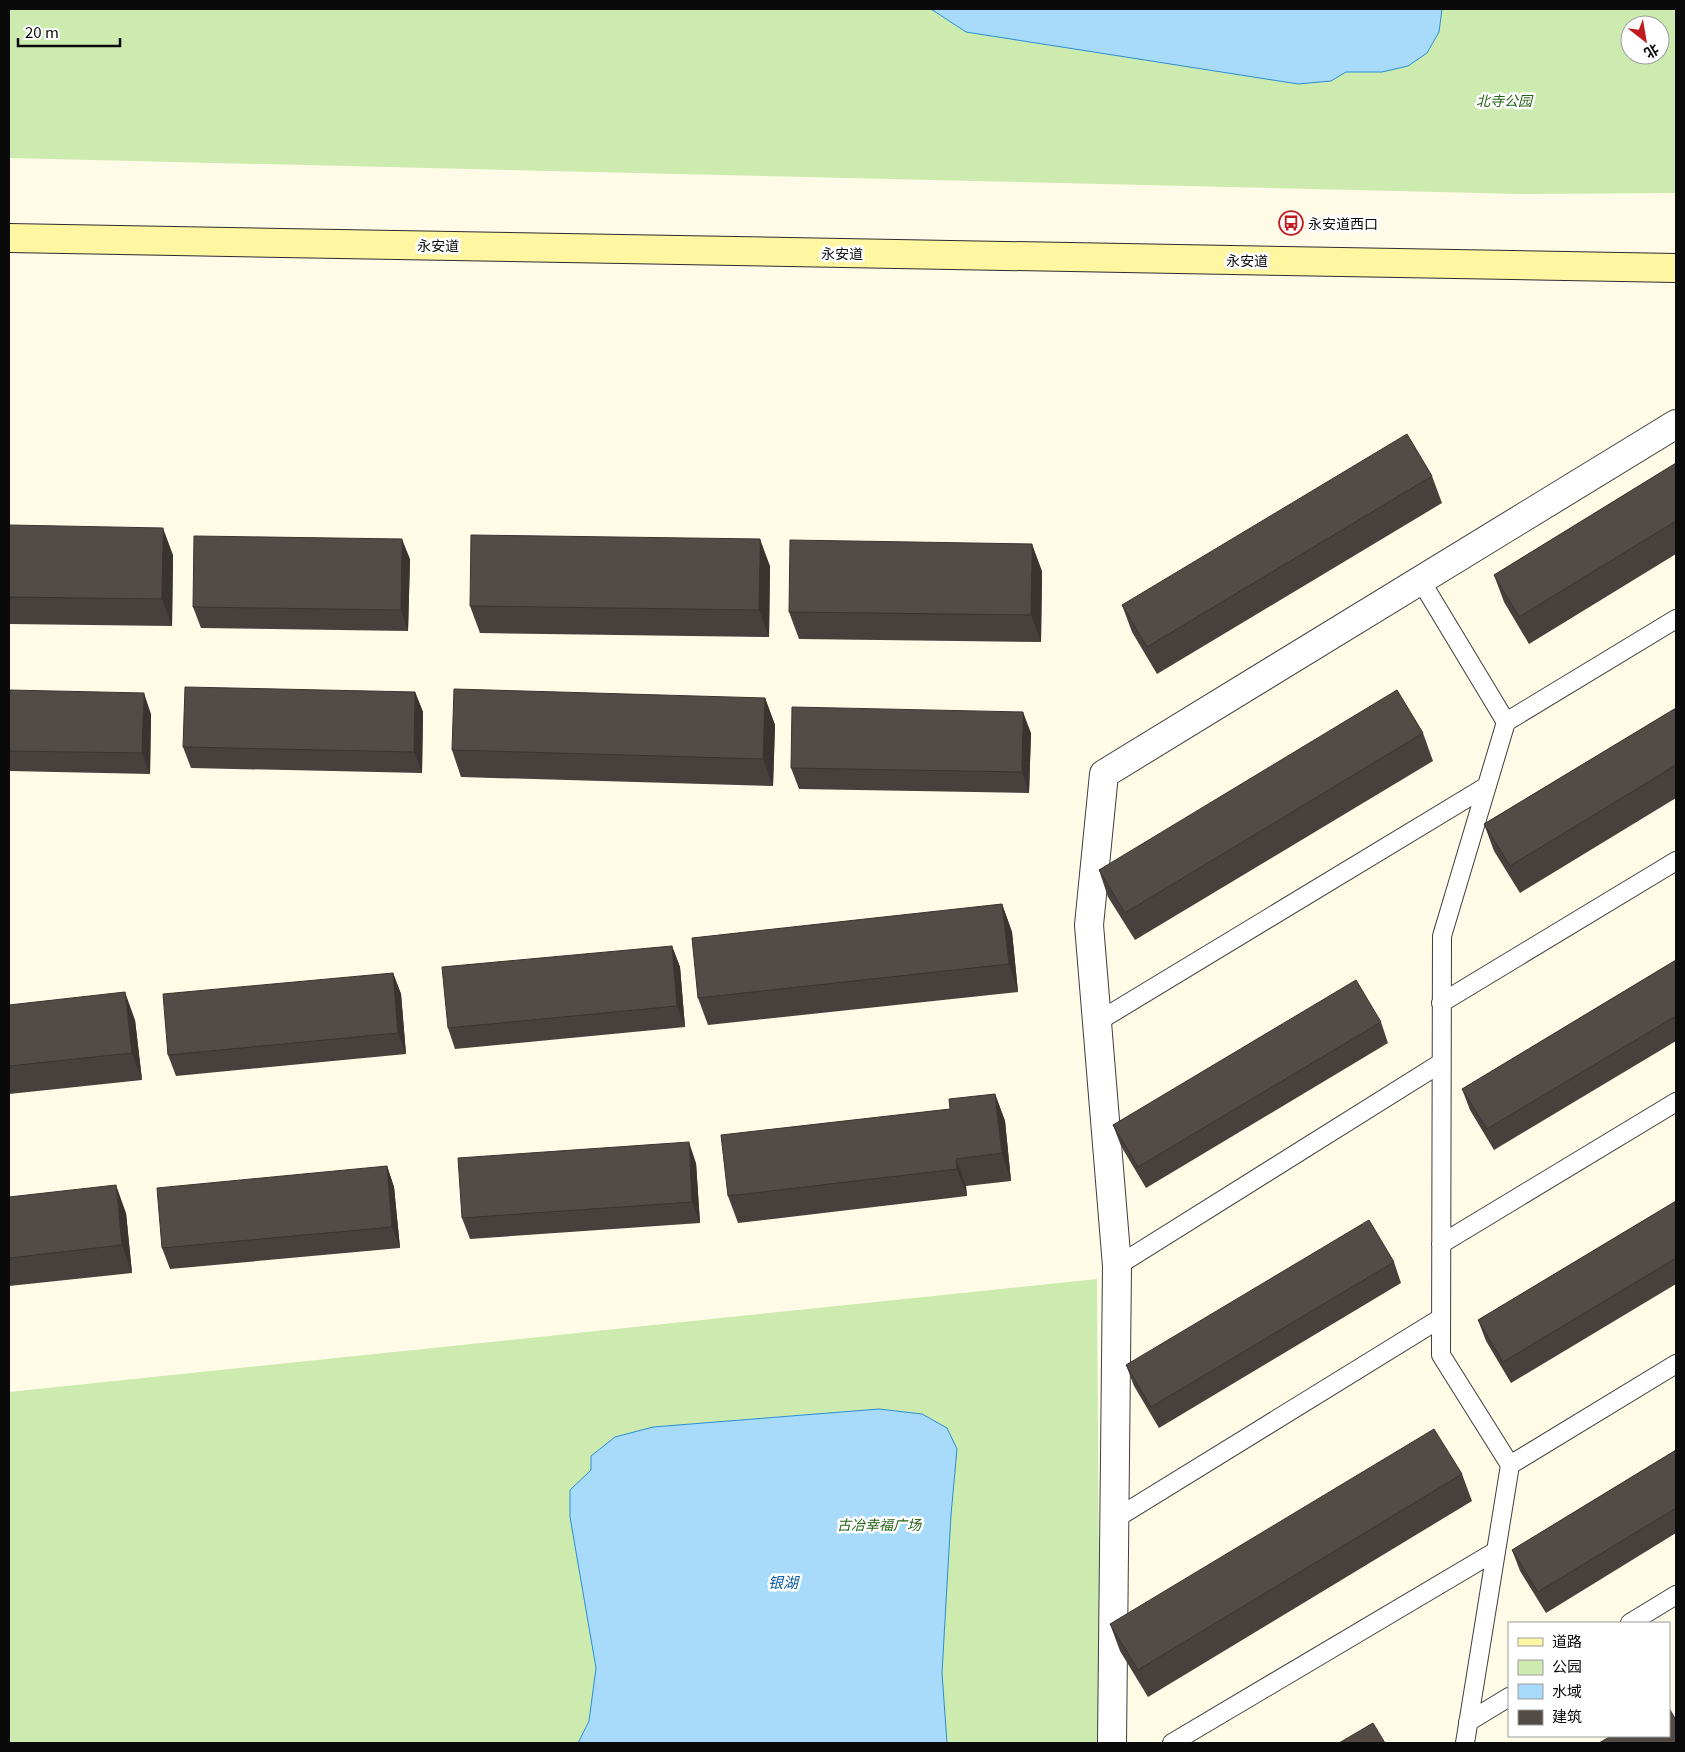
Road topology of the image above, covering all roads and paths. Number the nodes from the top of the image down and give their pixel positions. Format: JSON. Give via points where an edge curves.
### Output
{"nodes":[{"id":1,"x":9,"y":238,"type":"edge"},
{"id":2,"x":1676,"y":268,"type":"edge"},
{"id":3,"x":1676,"y":424,"type":"edge"},
{"id":4,"x":1421,"y":581,"type":"junction"},
{"id":5,"x":1676,"y":619,"type":"edge"},
{"id":6,"x":1506,"y":722,"type":"junction"},
{"id":7,"x":1487,"y":786,"type":"junction"},
{"id":8,"x":1676,"y":861,"type":"edge"},
{"id":9,"x":1442,"y":1004,"type":"junction"},
{"id":10,"x":1097,"y":1022,"type":"junction"},
{"id":11,"x":1441,"y":1063,"type":"junction"},
{"id":12,"x":1676,"y":1102,"type":"edge"},
{"id":13,"x":1441,"y":1244,"type":"junction"},
{"id":14,"x":1117,"y":1266,"type":"junction"},
{"id":15,"x":1441,"y":1318,"type":"junction"},
{"id":16,"x":1676,"y":1364,"type":"edge"},
{"id":17,"x":1510,"y":1465,"type":"junction"},
{"id":18,"x":1115,"y":1519,"type":"junction"},
{"id":19,"x":1496,"y":1552,"type":"junction"},
{"id":20,"x":1676,"y":1595,"type":"edge"},
{"id":21,"x":1632,"y":1622,"type":"edge"},
{"id":22,"x":1508,"y":1699,"type":"edge"},
{"id":23,"x":1468,"y":1722,"type":"junction"},
{"id":24,"x":1112,"y":1743,"type":"edge"},
{"id":25,"x":1172,"y":1743,"type":"edge"},
{"id":26,"x":1465,"y":1743,"type":"edge"}],
"edges":[{"from":1,"to":2,"type":"main road","name":"永安道"},
{"from":3,"to":4,"type":"street"},
{"from":4,"to":6,"type":"lane"},
{"from":4,"to":10,"type":"street","via":[[1104,774],[1089,925]]},
{"from":5,"to":6,"type":"lane"},
{"from":6,"to":7,"type":"lane"},
{"from":7,"to":9,"type":"lane","via":[[1442,936]]},
{"from":7,"to":10,"type":"lane"},
{"from":8,"to":9,"type":"lane"},
{"from":9,"to":11,"type":"lane"},
{"from":10,"to":14,"type":"street"},
{"from":11,"to":13,"type":"lane"},
{"from":11,"to":14,"type":"lane"},
{"from":12,"to":13,"type":"lane"},
{"from":13,"to":15,"type":"lane"},
{"from":14,"to":18,"type":"street"},
{"from":15,"to":17,"type":"lane","via":[[1441,1355]]},
{"from":15,"to":18,"type":"lane"},
{"from":16,"to":17,"type":"lane"},
{"from":17,"to":19,"type":"lane"},
{"from":18,"to":24,"type":"street"},
{"from":19,"to":23,"type":"lane"},
{"from":19,"to":25,"type":"lane"},
{"from":20,"to":21,"type":"lane"},
{"from":22,"to":23,"type":"lane"},
{"from":23,"to":26,"type":"lane"}]}
